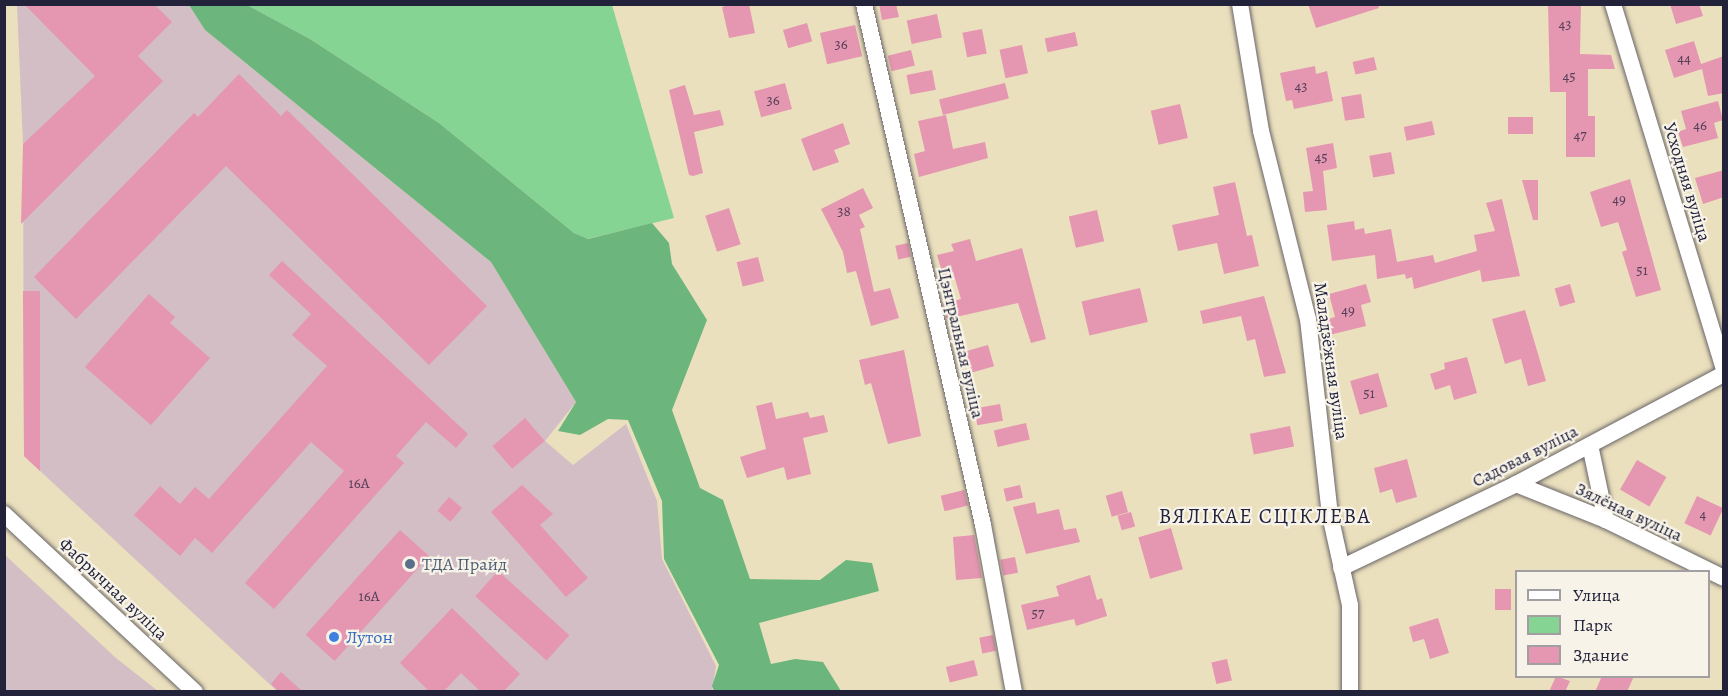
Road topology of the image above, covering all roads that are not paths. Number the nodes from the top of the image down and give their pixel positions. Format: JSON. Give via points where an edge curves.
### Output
{"nodes":[{"id":1,"x":864,"y":4,"type":"edge"},
{"id":2,"x":1240,"y":4,"type":"edge"},
{"id":3,"x":1613,"y":4,"type":"edge"},
{"id":4,"x":1724,"y":372,"type":"edge"},
{"id":5,"x":1590,"y":445,"type":"junction"},
{"id":6,"x":1516,"y":484,"type":"junction"},
{"id":7,"x":4,"y":514,"type":"edge"},
{"id":8,"x":1606,"y":520,"type":"junction"},
{"id":9,"x":1341,"y":568,"type":"junction"},
{"id":10,"x":1708,"y":570,"type":"edge"},
{"id":11,"x":1710,"y":571,"type":"edge"},
{"id":12,"x":1724,"y":578,"type":"edge"},
{"id":13,"x":195,"y":692,"type":"edge"},
{"id":14,"x":1014,"y":692,"type":"edge"},
{"id":15,"x":1350,"y":692,"type":"edge"}],
"edges":[{"from":1,"to":14,"type":"street","name":"Цэнтральная вуліца","via":[[983,525]]},
{"from":2,"to":9,"type":"street","name":"Маладзёжная вуліца","via":[[1261,131],[1308,319],[1330,515]]},
{"from":3,"to":4,"type":"street","name":"Усходняя вуліца"},
{"from":4,"to":5,"type":"street","name":"Садовая вуліца"},
{"from":5,"to":6,"type":"street","name":"Садовая вуліца"},
{"from":5,"to":8,"type":"street"},
{"from":6,"to":8,"type":"street","name":"Зялёная вуліца"},
{"from":6,"to":9,"type":"street","name":"Садовая вуліца"},
{"from":7,"to":13,"type":"street","name":"Фабрычная вуліца"},
{"from":8,"to":10,"type":"street","name":"Зялёная вуліца"},
{"from":9,"to":15,"type":"street","name":"Маладзёжная вуліца","via":[[1352,625]]},
{"from":11,"to":12,"type":"street","name":"Зялёная вуліца"}]}
